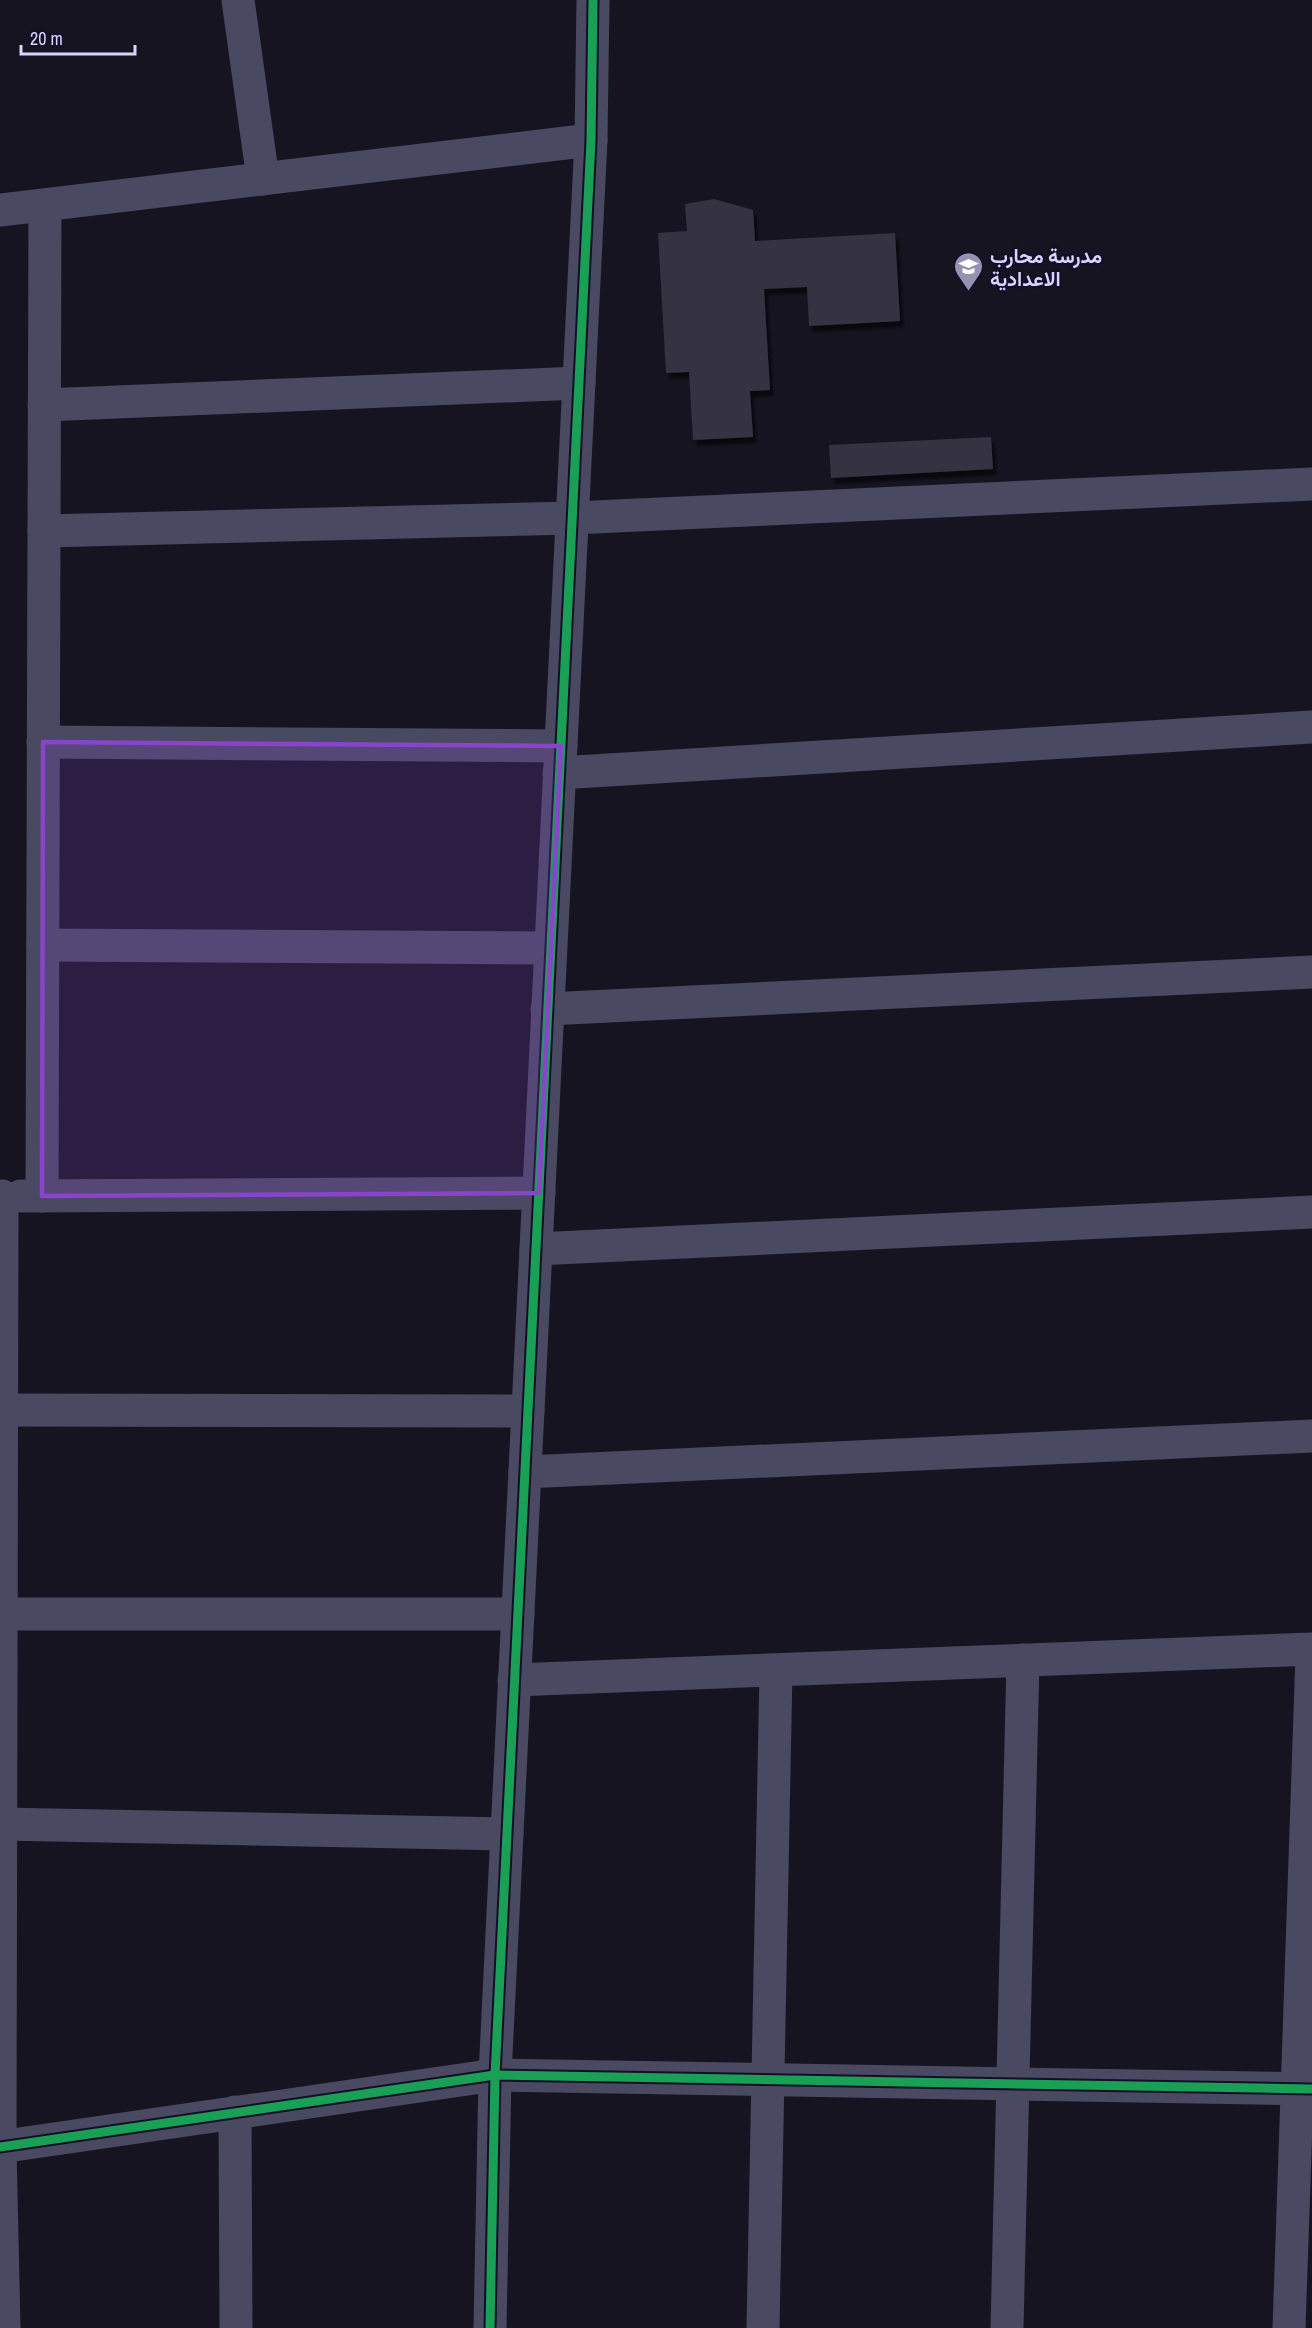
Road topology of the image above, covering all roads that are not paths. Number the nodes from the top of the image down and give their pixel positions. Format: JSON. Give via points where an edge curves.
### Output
{"nodes":[{"id":1,"x":238,"y":0,"type":"edge"},
{"id":2,"x":593,"y":0,"type":"edge"},
{"id":3,"x":591,"y":140,"type":"junction"},
{"id":4,"x":263,"y":179,"type":"junction"},
{"id":5,"x":45,"y":205,"type":"junction"},
{"id":6,"x":0,"y":210,"type":"edge"},
{"id":7,"x":579,"y":383,"type":"junction"},
{"id":8,"x":44,"y":405,"type":"junction"},
{"id":9,"x":1312,"y":484,"type":"edge"},
{"id":10,"x":572,"y":518,"type":"junction"},
{"id":11,"x":44,"y":531,"type":"junction"},
{"id":12,"x":1312,"y":727,"type":"edge"},
{"id":13,"x":43,"y":742,"type":"junction"},
{"id":14,"x":560,"y":760,"type":"junction"},
{"id":15,"x":43,"y":945,"type":"junction"},
{"id":16,"x":550,"y":948,"type":"junction"},
{"id":17,"x":1312,"y":972,"type":"edge"},
{"id":18,"x":548,"y":1009,"type":"junction"},
{"id":19,"x":538,"y":1193,"type":"junction"},
{"id":20,"x":1,"y":1196,"type":"edge"},
{"id":21,"x":42,"y":1196,"type":"junction"},
{"id":22,"x":1312,"y":1212,"type":"edge"},
{"id":23,"x":536,"y":1249,"type":"junction"},
{"id":24,"x":1,"y":1410,"type":"edge"},
{"id":25,"x":528,"y":1411,"type":"junction"},
{"id":26,"x":1312,"y":1436,"type":"edge"},
{"id":27,"x":525,"y":1472,"type":"junction"},
{"id":28,"x":1,"y":1614,"type":"edge"},
{"id":29,"x":518,"y":1614,"type":"junction"},
{"id":30,"x":1312,"y":1649,"type":"edge"},
{"id":31,"x":1312,"y":1655,"type":"edge"},
{"id":32,"x":1023,"y":1660,"type":"junction"},
{"id":33,"x":776,"y":1670,"type":"junction"},
{"id":34,"x":514,"y":1680,"type":"junction"},
{"id":35,"x":1,"y":1824,"type":"edge"},
{"id":36,"x":507,"y":1834,"type":"junction"},
{"id":37,"x":495,"y":2075,"type":"junction"},
{"id":38,"x":769,"y":2080,"type":"junction"},
{"id":39,"x":1011,"y":2084,"type":"junction"},
{"id":40,"x":1304,"y":2089,"type":"edge"},
{"id":41,"x":235,"y":2112,"type":"junction"},
{"id":42,"x":0,"y":2147,"type":"edge"},
{"id":43,"x":4,"y":2328,"type":"edge"},
{"id":44,"x":236,"y":2328,"type":"edge"},
{"id":45,"x":490,"y":2328,"type":"edge"},
{"id":46,"x":763,"y":2328,"type":"edge"},
{"id":47,"x":1007,"y":2328,"type":"edge"},
{"id":48,"x":1289,"y":2328,"type":"edge"}],
"edges":[{"from":1,"to":4,"type":"street"},
{"from":2,"to":3,"type":"street"},
{"from":3,"to":4,"type":"street"},
{"from":3,"to":7,"type":"street"},
{"from":4,"to":5,"type":"street"},
{"from":5,"to":6,"type":"street"},
{"from":5,"to":8,"type":"street"},
{"from":7,"to":8,"type":"street"},
{"from":7,"to":10,"type":"street"},
{"from":8,"to":11,"type":"street"},
{"from":9,"to":10,"type":"street"},
{"from":10,"to":11,"type":"street"},
{"from":10,"to":14,"type":"street"},
{"from":11,"to":13,"type":"street"},
{"from":12,"to":14,"type":"street"},
{"from":13,"to":14,"type":"street"},
{"from":13,"to":15,"type":"street"},
{"from":14,"to":16,"type":"street"},
{"from":15,"to":16,"type":"street"},
{"from":15,"to":21,"type":"street"},
{"from":16,"to":18,"type":"street"},
{"from":17,"to":18,"type":"street"},
{"from":18,"to":19,"type":"street"},
{"from":19,"to":21,"type":"street"},
{"from":19,"to":23,"type":"street"},
{"from":20,"to":21,"type":"street"},
{"from":20,"to":24,"type":"street"},
{"from":22,"to":23,"type":"street"},
{"from":23,"to":25,"type":"street"},
{"from":24,"to":25,"type":"street"},
{"from":24,"to":28,"type":"street"},
{"from":25,"to":27,"type":"street"},
{"from":26,"to":27,"type":"street"},
{"from":27,"to":29,"type":"street"},
{"from":28,"to":29,"type":"street"},
{"from":28,"to":35,"type":"street"},
{"from":29,"to":34,"type":"street"},
{"from":30,"to":32,"type":"street"},
{"from":31,"to":40,"type":"street"},
{"from":32,"to":33,"type":"street"},
{"from":32,"to":39,"type":"street"},
{"from":33,"to":34,"type":"street"},
{"from":33,"to":38,"type":"street"},
{"from":34,"to":36,"type":"street"},
{"from":35,"to":36,"type":"street"},
{"from":35,"to":42,"type":"street"},
{"from":36,"to":37,"type":"street"},
{"from":37,"to":38,"type":"street"},
{"from":37,"to":41,"type":"street"},
{"from":37,"to":45,"type":"street"},
{"from":38,"to":39,"type":"street"},
{"from":38,"to":46,"type":"street"},
{"from":39,"to":40,"type":"street"},
{"from":39,"to":47,"type":"street"},
{"from":40,"to":48,"type":"street"},
{"from":41,"to":42,"type":"street"},
{"from":41,"to":44,"type":"street"},
{"from":42,"to":43,"type":"street"}]}
